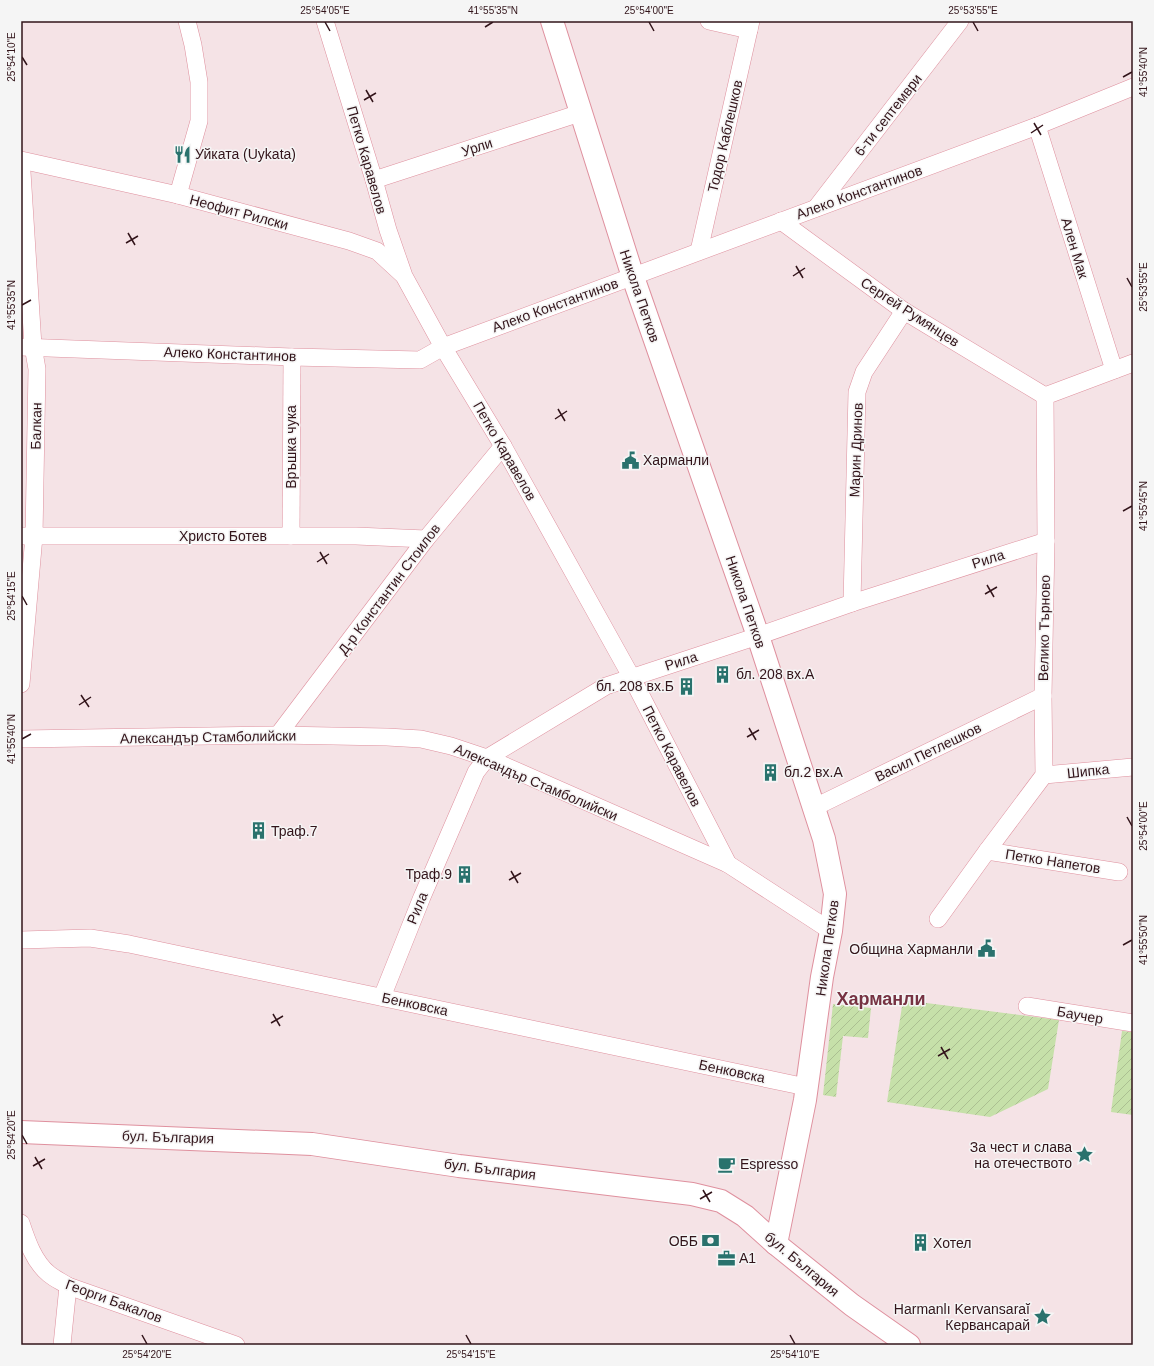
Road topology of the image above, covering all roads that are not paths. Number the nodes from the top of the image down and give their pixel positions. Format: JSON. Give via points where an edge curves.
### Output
{"nodes":[{"id":1,"x":187,"y":21,"type":"edge"},
{"id":2,"x":325,"y":21,"type":"edge"},
{"id":3,"x":552,"y":21,"type":"edge"},
{"id":4,"x":709,"y":21,"type":"edge"},
{"id":5,"x":960,"y":21,"type":"edge"},
{"id":6,"x":750,"y":26,"type":"edge"},
{"id":7,"x":1133,"y":87,"type":"edge"},
{"id":8,"x":580,"y":113,"type":"junction"},
{"id":9,"x":1037,"y":126,"type":"junction"},
{"id":10,"x":21,"y":168,"type":"edge"},
{"id":11,"x":374,"y":180,"type":"junction"},
{"id":12,"x":178,"y":195,"type":"junction"},
{"id":13,"x":816,"y":208,"type":"junction"},
{"id":14,"x":780,"y":221,"type":"junction"},
{"id":15,"x":699,"y":252,"type":"junction"},
{"id":16,"x":404,"y":276,"type":"junction"},
{"id":17,"x":633,"y":277,"type":"junction"},
{"id":18,"x":904,"y":311,"type":"junction"},
{"id":19,"x":27,"y":346,"type":"edge"},
{"id":20,"x":443,"y":346,"type":"junction"},
{"id":21,"x":292,"y":357,"type":"junction"},
{"id":22,"x":1133,"y":363,"type":"edge"},
{"id":23,"x":1114,"y":370,"type":"junction"},
{"id":24,"x":1045,"y":396,"type":"junction"},
{"id":25,"x":503,"y":446,"type":"junction"},
{"id":26,"x":28,"y":536,"type":"edge"},
{"id":27,"x":291,"y":536,"type":"junction"},
{"id":28,"x":426,"y":539,"type":"junction"},
{"id":29,"x":1046,"y":541,"type":"junction"},
{"id":30,"x":852,"y":603,"type":"junction"},
{"id":31,"x":758,"y":636,"type":"junction"},
{"id":32,"x":632,"y":678,"type":"junction"},
{"id":33,"x":21,"y":684,"type":"edge"},
{"id":34,"x":1043,"y":696,"type":"junction"},
{"id":35,"x":278,"y":735,"type":"junction"},
{"id":36,"x":21,"y":739,"type":"edge"},
{"id":37,"x":487,"y":758,"type":"junction"},
{"id":38,"x":1133,"y":767,"type":"edge"},
{"id":39,"x":1044,"y":776,"type":"junction"},
{"id":40,"x":813,"y":808,"type":"junction"},
{"id":41,"x":986,"y":851,"type":"junction"},
{"id":42,"x":728,"y":864,"type":"junction"},
{"id":43,"x":1119,"y":872,"type":"dead end"},
{"id":44,"x":938,"y":919,"type":"dead end"},
{"id":45,"x":831,"y":931,"type":"junction"},
{"id":46,"x":21,"y":940,"type":"edge"},
{"id":47,"x":382,"y":997,"type":"junction"},
{"id":48,"x":1027,"y":1006,"type":"dead end"},
{"id":49,"x":1133,"y":1023,"type":"edge"},
{"id":50,"x":806,"y":1086,"type":"junction"},
{"id":51,"x":21,"y":1132,"type":"edge"},
{"id":52,"x":21,"y":1223,"type":"edge"},
{"id":53,"x":776,"y":1244,"type":"junction"},
{"id":54,"x":68,"y":1286,"type":"junction"},
{"id":55,"x":62,"y":1345,"type":"edge"},
{"id":56,"x":236,"y":1345,"type":"edge"},
{"id":57,"x":909,"y":1345,"type":"edge"}],
"edges":[{"from":1,"to":12,"type":"street","via":[[194,45],[199,82],[198,121]]},
{"from":2,"to":11,"type":"street","name":"Петко Каравелов"},
{"from":3,"to":8,"type":"street","name":"Никола Петков"},
{"from":4,"to":6,"type":"street"},
{"from":5,"to":13,"type":"street","name":"6-ти септември"},
{"from":6,"to":15,"type":"street","name":"Тодор Каблешков"},
{"from":7,"to":9,"type":"street","name":"Алеко Константинов"},
{"from":8,"to":11,"type":"street","name":"Урли"},
{"from":8,"to":17,"type":"street","name":"Никола Петков"},
{"from":9,"to":13,"type":"street","name":"Алеко Константинов"},
{"from":9,"to":23,"type":"street","name":"Ален Мак"},
{"from":10,"to":12,"type":"street","name":"Неофит Рилски","via":[[64,170]]},
{"from":10,"to":19,"type":"street","name":"Балкан"},
{"from":11,"to":16,"type":"street","name":"Петко Каравелов"},
{"from":12,"to":16,"type":"street","name":"Неофит Рилски","via":[[349,241],[377,251]]},
{"from":13,"to":14,"type":"street","name":"Алеко Константинов"},
{"from":14,"to":15,"type":"street","name":"Алеко Константинов"},
{"from":14,"to":18,"type":"street","name":"Сергей Румянцев"},
{"from":15,"to":17,"type":"street","name":"Алеко Константинов"},
{"from":16,"to":20,"type":"street","name":"Петко Каравелов"},
{"from":17,"to":20,"type":"street","name":"Алеко Константинов"},
{"from":17,"to":31,"type":"street","name":"Никола Петков"},
{"from":18,"to":24,"type":"street","name":"Сергей Румянцев"},
{"from":18,"to":30,"type":"street","name":"Марин Дринов","via":[[864,372],[857,392]]},
{"from":19,"to":21,"type":"street","name":"Алеко Константинов"},
{"from":19,"to":26,"type":"street","name":"Балкан","via":[[37,369]]},
{"from":20,"to":21,"type":"street","name":"Алеко Константинов","via":[[420,360]]},
{"from":20,"to":25,"type":"street","name":"Петко Каравелов"},
{"from":21,"to":27,"type":"street","name":"Връшка чука"},
{"from":22,"to":23,"type":"street"},
{"from":23,"to":24,"type":"street"},
{"from":24,"to":29,"type":"street","name":"Велико Търново"},
{"from":25,"to":28,"type":"street","name":"Д-р Константин Стоилов"},
{"from":25,"to":32,"type":"street","name":"Петко Каравелов"},
{"from":26,"to":27,"type":"street","name":"Христо Ботев"},
{"from":26,"to":33,"type":"street","name":"Балкан"},
{"from":27,"to":28,"type":"street","name":"Христо Ботев"},
{"from":28,"to":35,"type":"street","name":"Д-р Константин Стоилов"},
{"from":29,"to":30,"type":"street","name":"Рила"},
{"from":29,"to":34,"type":"street","name":"Велико Търново"},
{"from":30,"to":31,"type":"street","name":"Рила"},
{"from":31,"to":32,"type":"street","name":"Рила"},
{"from":31,"to":40,"type":"street","name":"Никола Петков"},
{"from":32,"to":37,"type":"street","name":"Рила","via":[[606,686]]},
{"from":32,"to":42,"type":"street","name":"Петко Каравелов"},
{"from":34,"to":39,"type":"street","name":"Велико Търново"},
{"from":34,"to":40,"type":"street","name":"Васил Петлешков"},
{"from":35,"to":36,"type":"street","name":"Александър Стамболийски"},
{"from":35,"to":37,"type":"street","name":"Александър Стамболийски","via":[[421,739]]},
{"from":37,"to":42,"type":"street","name":"Александър Стамболийски"},
{"from":37,"to":47,"type":"street","name":"Рила","via":[[476,772]]},
{"from":38,"to":39,"type":"street","name":"Шипка"},
{"from":39,"to":41,"type":"street"},
{"from":40,"to":45,"type":"street","name":"Никола Петков","via":[[824,839],[835,894]]},
{"from":41,"to":43,"type":"street","name":"Петко Напетов"},
{"from":41,"to":44,"type":"street"},
{"from":42,"to":45,"type":"street","name":"Александър Стамболийски"},
{"from":45,"to":50,"type":"street","name":"Никола Петков"},
{"from":46,"to":47,"type":"street","name":"Бенковска","via":[[90,938],[123,943]]},
{"from":47,"to":50,"type":"street","name":"Бенковска"},
{"from":48,"to":49,"type":"street","name":"Баучер"},
{"from":50,"to":53,"type":"street","name":"Никола Петков"},
{"from":51,"to":53,"type":"street","name":"бул. България","via":[[312,1144],[460,1166],[692,1194],[721,1201],[745,1216]]},
{"from":52,"to":54,"type":"street","name":"Георги Бакалов","via":[[35,1257],[49,1274]]},
{"from":53,"to":57,"type":"street","name":"бул. България","via":[[857,1309]]},
{"from":54,"to":55,"type":"street"},
{"from":54,"to":56,"type":"street","name":"Георги Бакалов"}]}
